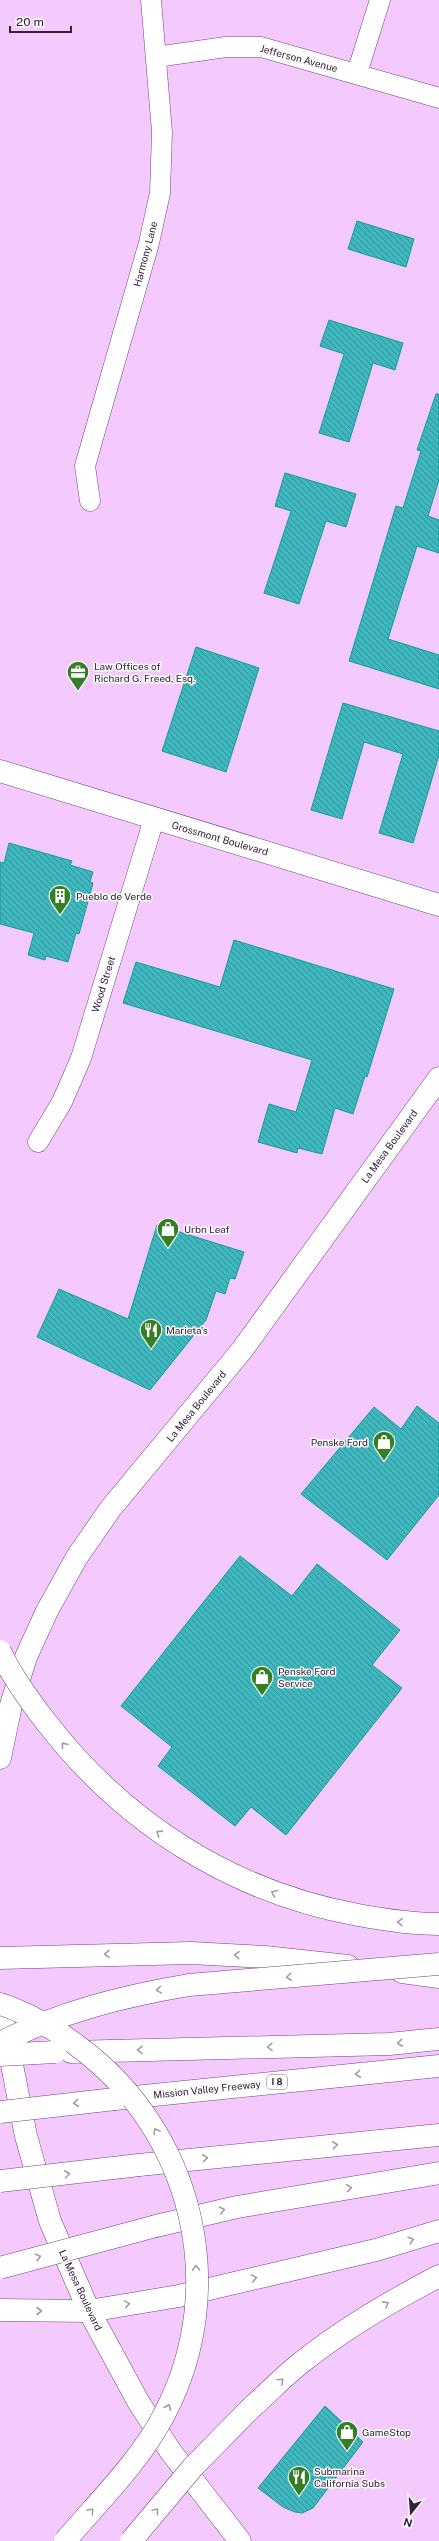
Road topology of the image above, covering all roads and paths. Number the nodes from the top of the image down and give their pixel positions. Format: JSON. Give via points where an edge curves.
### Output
{"nodes":[{"id":1,"x":150,"y":0,"type":"edge"},
{"id":2,"x":380,"y":0,"type":"edge"},
{"id":3,"x":156,"y":57,"type":"junction"},
{"id":4,"x":357,"y":73,"type":"junction"},
{"id":5,"x":439,"y":98,"type":"edge"},
{"id":6,"x":90,"y":501,"type":"dead end"},
{"id":7,"x":0,"y":771,"type":"edge"},
{"id":8,"x":154,"y":819,"type":"junction"},
{"id":9,"x":439,"y":904,"type":"edge"},
{"id":10,"x":439,"y":1078,"type":"edge"},
{"id":11,"x":38,"y":1142,"type":"dead end"},
{"id":12,"x":0,"y":1651,"type":"edge"},
{"id":13,"x":0,"y":1758,"type":"edge"},
{"id":14,"x":439,"y":1924,"type":"edge"},
{"id":15,"x":0,"y":1958,"type":"edge"},
{"id":16,"x":439,"y":1964,"type":"edge"},
{"id":17,"x":439,"y":1977,"type":"edge"},
{"id":18,"x":0,"y":2004,"type":"edge"},
{"id":19,"x":439,"y":2039,"type":"edge"},
{"id":20,"x":0,"y":2043,"type":"edge"},
{"id":21,"x":0,"y":2055,"type":"edge"},
{"id":22,"x":439,"y":2066,"type":"edge"},
{"id":23,"x":0,"y":2112,"type":"edge"},
{"id":24,"x":439,"y":2135,"type":"edge"},
{"id":25,"x":439,"y":2173,"type":"edge"},
{"id":26,"x":0,"y":2181,"type":"edge"},
{"id":27,"x":439,"y":2231,"type":"edge"},
{"id":28,"x":0,"y":2268,"type":"edge"},
{"id":29,"x":439,"y":2276,"type":"edge"},
{"id":30,"x":0,"y":2310,"type":"edge"},
{"id":31,"x":89,"y":2311,"type":"junction"},
{"id":32,"x":65,"y":2541,"type":"edge"},
{"id":33,"x":131,"y":2541,"type":"edge"},
{"id":34,"x":240,"y":2541,"type":"edge"}],
"edges":[{"from":1,"to":3,"type":"street","name":"Harmony Lane"},
{"from":2,"to":4,"type":"street"},
{"from":3,"to":4,"type":"street","name":"Jefferson Avenue","via":[[226,47],[261,47]]},
{"from":3,"to":6,"type":"street","name":"Harmony Lane","via":[[162,132],[160,193],[149,243],[84,466]]},
{"from":4,"to":5,"type":"street","name":"Jefferson Avenue"},
{"from":7,"to":8,"type":"main road","name":"Grossmont Boulevard"},
{"from":8,"to":9,"type":"main road","name":"Grossmont Boulevard"},
{"from":8,"to":11,"type":"street","name":"Wood Street","via":[[81,1058],[62,1102]]},
{"from":10,"to":13,"type":"main road","name":"La Mesa Boulevard","via":[[242,1350],[111,1508],[77,1557],[46,1611],[26,1657]]},
{"from":14,"to":12,"type":"main road","one_way":true,"bridge":true,"via":[[388,1921],[329,1910],[280,1896],[234,1877],[189,1852],[123,1805],[67,1749],[21,1688]]},
{"from":17,"to":15,"type":"main road","one_way":true,"via":[[265,1957],[191,1952]]},
{"from":16,"to":20,"type":"main road","one_way":true,"bridge":true,"via":[[189,1985],[148,1992],[65,2015],[20,2032]]},
{"from":18,"to":31,"type":"main road","name":"La Mesa Boulevard","via":[[26,2136],[50,2221]]},
{"from":32,"to":18,"type":"main road","one_way":true,"bridge":true,"via":[[146,2444],[166,2412],[191,2342],[196,2313],[193,2239],[184,2191],[166,2148],[137,2102],[118,2080],[66,2038],[38,2021]]},
{"from":19,"to":21,"type":"main road","one_way":true,"bridge":true,"via":[[389,2044]]},
{"from":22,"to":23,"type":"main road","name":"Mission Valley Freeway","number":"I 8","one_way":true,"bridge":true},
{"from":26,"to":24,"type":"main road","one_way":true,"bridge":true},
{"from":28,"to":25,"type":"main road","one_way":true,"bridge":true,"via":[[237,2207]]},
{"from":31,"to":27,"type":"main road","one_way":true,"via":[[179,2296],[376,2250]]},
{"from":33,"to":29,"type":"main road","one_way":true,"bridge":true,"via":[[193,2467],[296,2366],[382,2306]]},
{"from":30,"to":31,"type":"main road","one_way":true},
{"from":31,"to":34,"type":"main road","name":"La Mesa Boulevard","via":[[139,2403],[171,2452]]}]}
